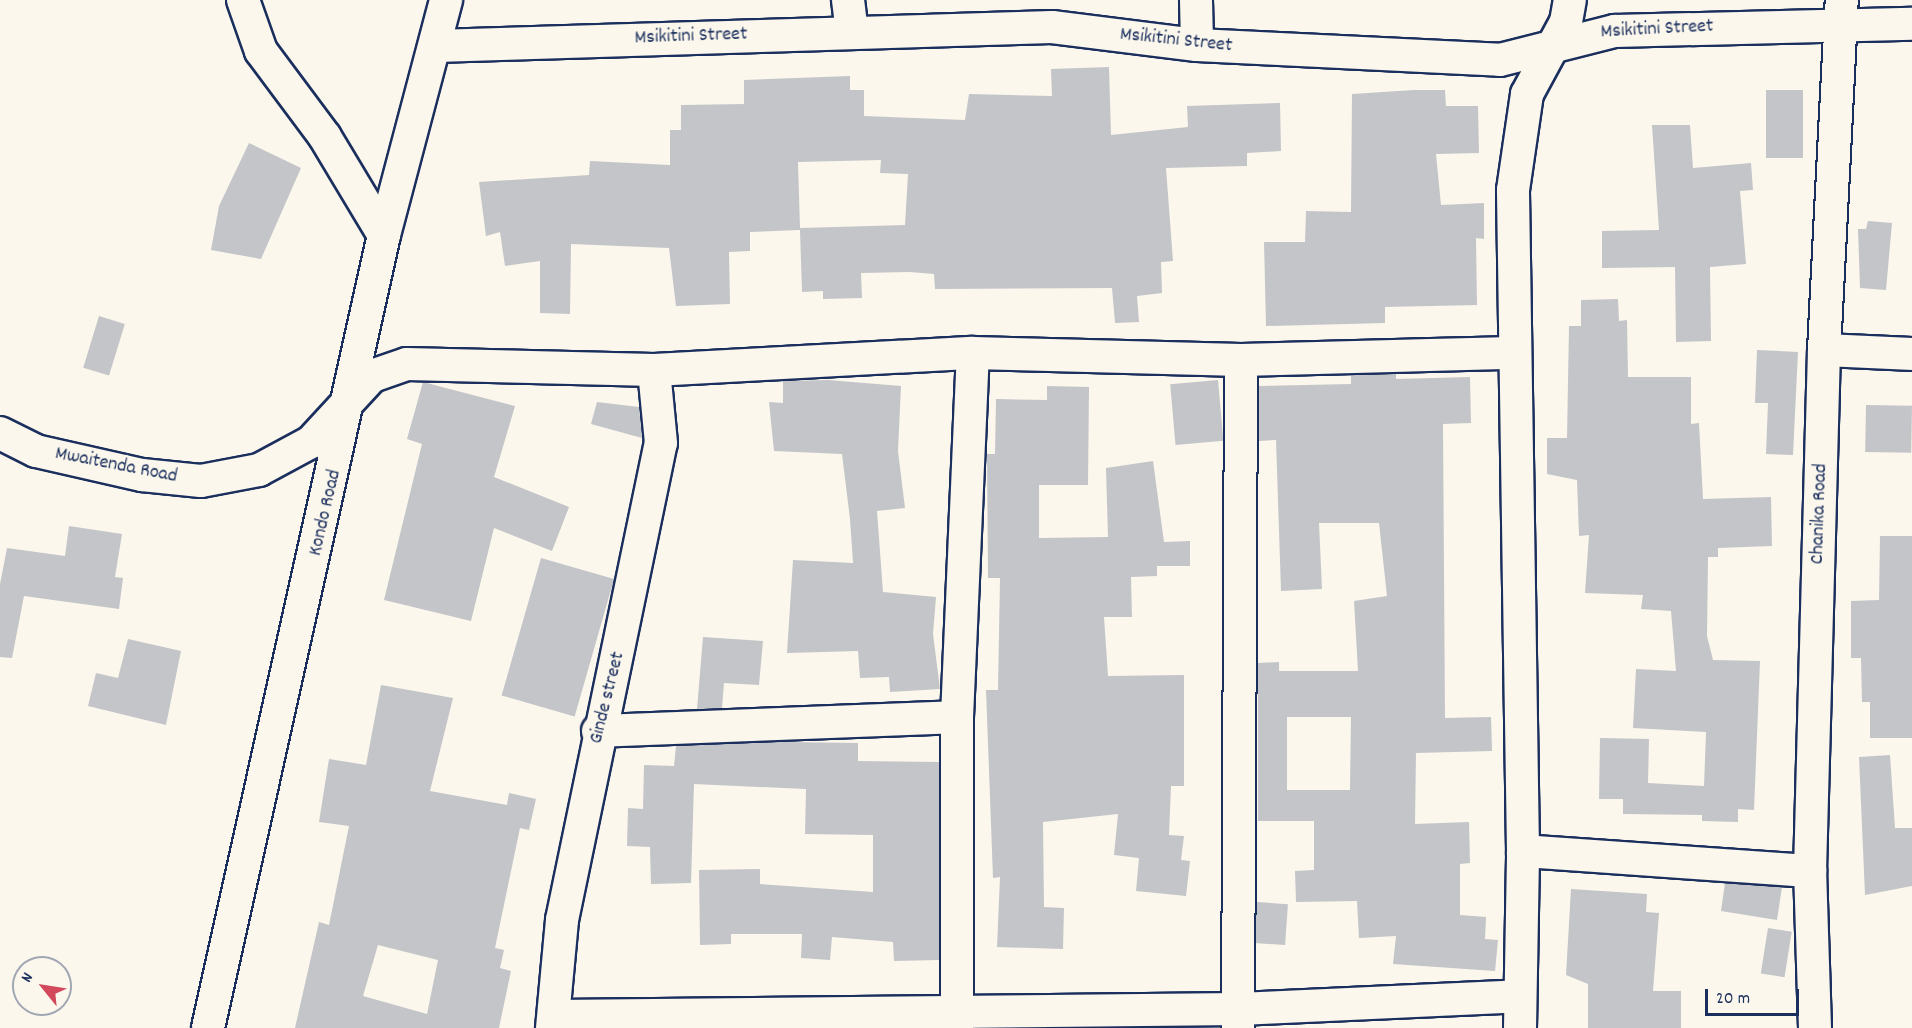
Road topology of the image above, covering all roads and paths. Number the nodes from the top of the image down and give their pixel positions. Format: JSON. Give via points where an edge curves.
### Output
{"nodes":[{"id":1,"x":243,"y":0,"type":"edge"},
{"id":2,"x":446,"y":0,"type":"edge"},
{"id":3,"x":848,"y":0,"type":"edge"},
{"id":4,"x":1196,"y":0,"type":"edge"},
{"id":5,"x":1570,"y":0,"type":"edge"},
{"id":6,"x":1840,"y":15,"type":"edge"},
{"id":7,"x":1912,"y":24,"type":"edge"},
{"id":8,"x":852,"y":31,"type":"junction"},
{"id":9,"x":1197,"y":45,"type":"junction"},
{"id":10,"x":436,"y":46,"type":"junction"},
{"id":11,"x":1552,"y":46,"type":"junction"},
{"id":12,"x":384,"y":235,"type":"junction"},
{"id":13,"x":1824,"y":351,"type":"junction"},
{"id":14,"x":973,"y":353,"type":"junction"},
{"id":15,"x":1513,"y":353,"type":"junction"},
{"id":16,"x":1912,"y":354,"type":"edge"},
{"id":17,"x":1242,"y":360,"type":"junction"},
{"id":18,"x":654,"y":370,"type":"junction"},
{"id":19,"x":352,"y":398,"type":"junction"},
{"id":20,"x":0,"y":434,"type":"edge"},
{"id":21,"x":957,"y":717,"type":"junction"},
{"id":22,"x":598,"y":731,"type":"junction"},
{"id":23,"x":1523,"y":851,"type":"junction"},
{"id":24,"x":1810,"y":871,"type":"junction"},
{"id":25,"x":1520,"y":996,"type":"junction"},
{"id":26,"x":957,"y":1018,"type":"edge"},
{"id":27,"x":1238,"y":1018,"type":"edge"},
{"id":28,"x":554,"y":1022,"type":"edge"},
{"id":29,"x":208,"y":1028,"type":"edge"},
{"id":30,"x":1520,"y":1028,"type":"edge"},
{"id":31,"x":1815,"y":1028,"type":"edge"}],
"edges":[{"from":1,"to":12,"type":"street","via":[[261,51],[325,137]]},
{"from":2,"to":10,"type":"street","name":"Kondo Road"},
{"from":3,"to":8,"type":"street"},
{"from":4,"to":9,"type":"street"},
{"from":5,"to":11,"type":"street"},
{"from":6,"to":7,"type":"street","name":"Msikitini Street"},
{"from":6,"to":11,"type":"street","name":"Msikitini Street","via":[[1615,31]]},
{"from":6,"to":13,"type":"street","name":"Chanika Road"},
{"from":8,"to":9,"type":"street","name":"Msikitini Street","via":[[1052,27]]},
{"from":8,"to":10,"type":"street","name":"Msikitini Street"},
{"from":9,"to":11,"type":"street","name":"Msikitini Street","via":[[1500,60]]},
{"from":10,"to":12,"type":"street","name":"Kondo Road"},
{"from":11,"to":15,"type":"street","via":[[1527,94],[1513,190]]},
{"from":12,"to":19,"type":"street","name":"Kondo Road"},
{"from":13,"to":16,"type":"street"},
{"from":13,"to":24,"type":"street","name":"Chanika Road"},
{"from":14,"to":17,"type":"street","name":"Mwaitenda Road"},
{"from":14,"to":18,"type":"street","name":"Mwaitenda Road"},
{"from":14,"to":21,"type":"street"},
{"from":15,"to":17,"type":"street","name":"Mwaitenda Road"},
{"from":15,"to":23,"type":"street"},
{"from":17,"to":27,"type":"street"},
{"from":18,"to":19,"type":"street","name":"Mwaitenda Road","via":[[408,364],[372,376]]},
{"from":18,"to":22,"type":"street","name":"Ginde street","via":[[661,444],[624,633]]},
{"from":19,"to":20,"type":"street","name":"Mwaitenda Road","via":[[311,442],[259,470],[201,481],[142,475],[36,451]]},
{"from":19,"to":29,"type":"street","name":"Kondo Road"},
{"from":21,"to":22,"type":"street"},
{"from":21,"to":26,"type":"street"},
{"from":22,"to":28,"type":"street","name":"Ginde street","via":[[562,920]]},
{"from":23,"to":24,"type":"street"},
{"from":23,"to":25,"type":"street"},
{"from":24,"to":31,"type":"street","name":"Chanika Road"},
{"from":25,"to":27,"type":"street"},
{"from":25,"to":30,"type":"street"},
{"from":26,"to":27,"type":"street"},
{"from":26,"to":28,"type":"street"}]}
